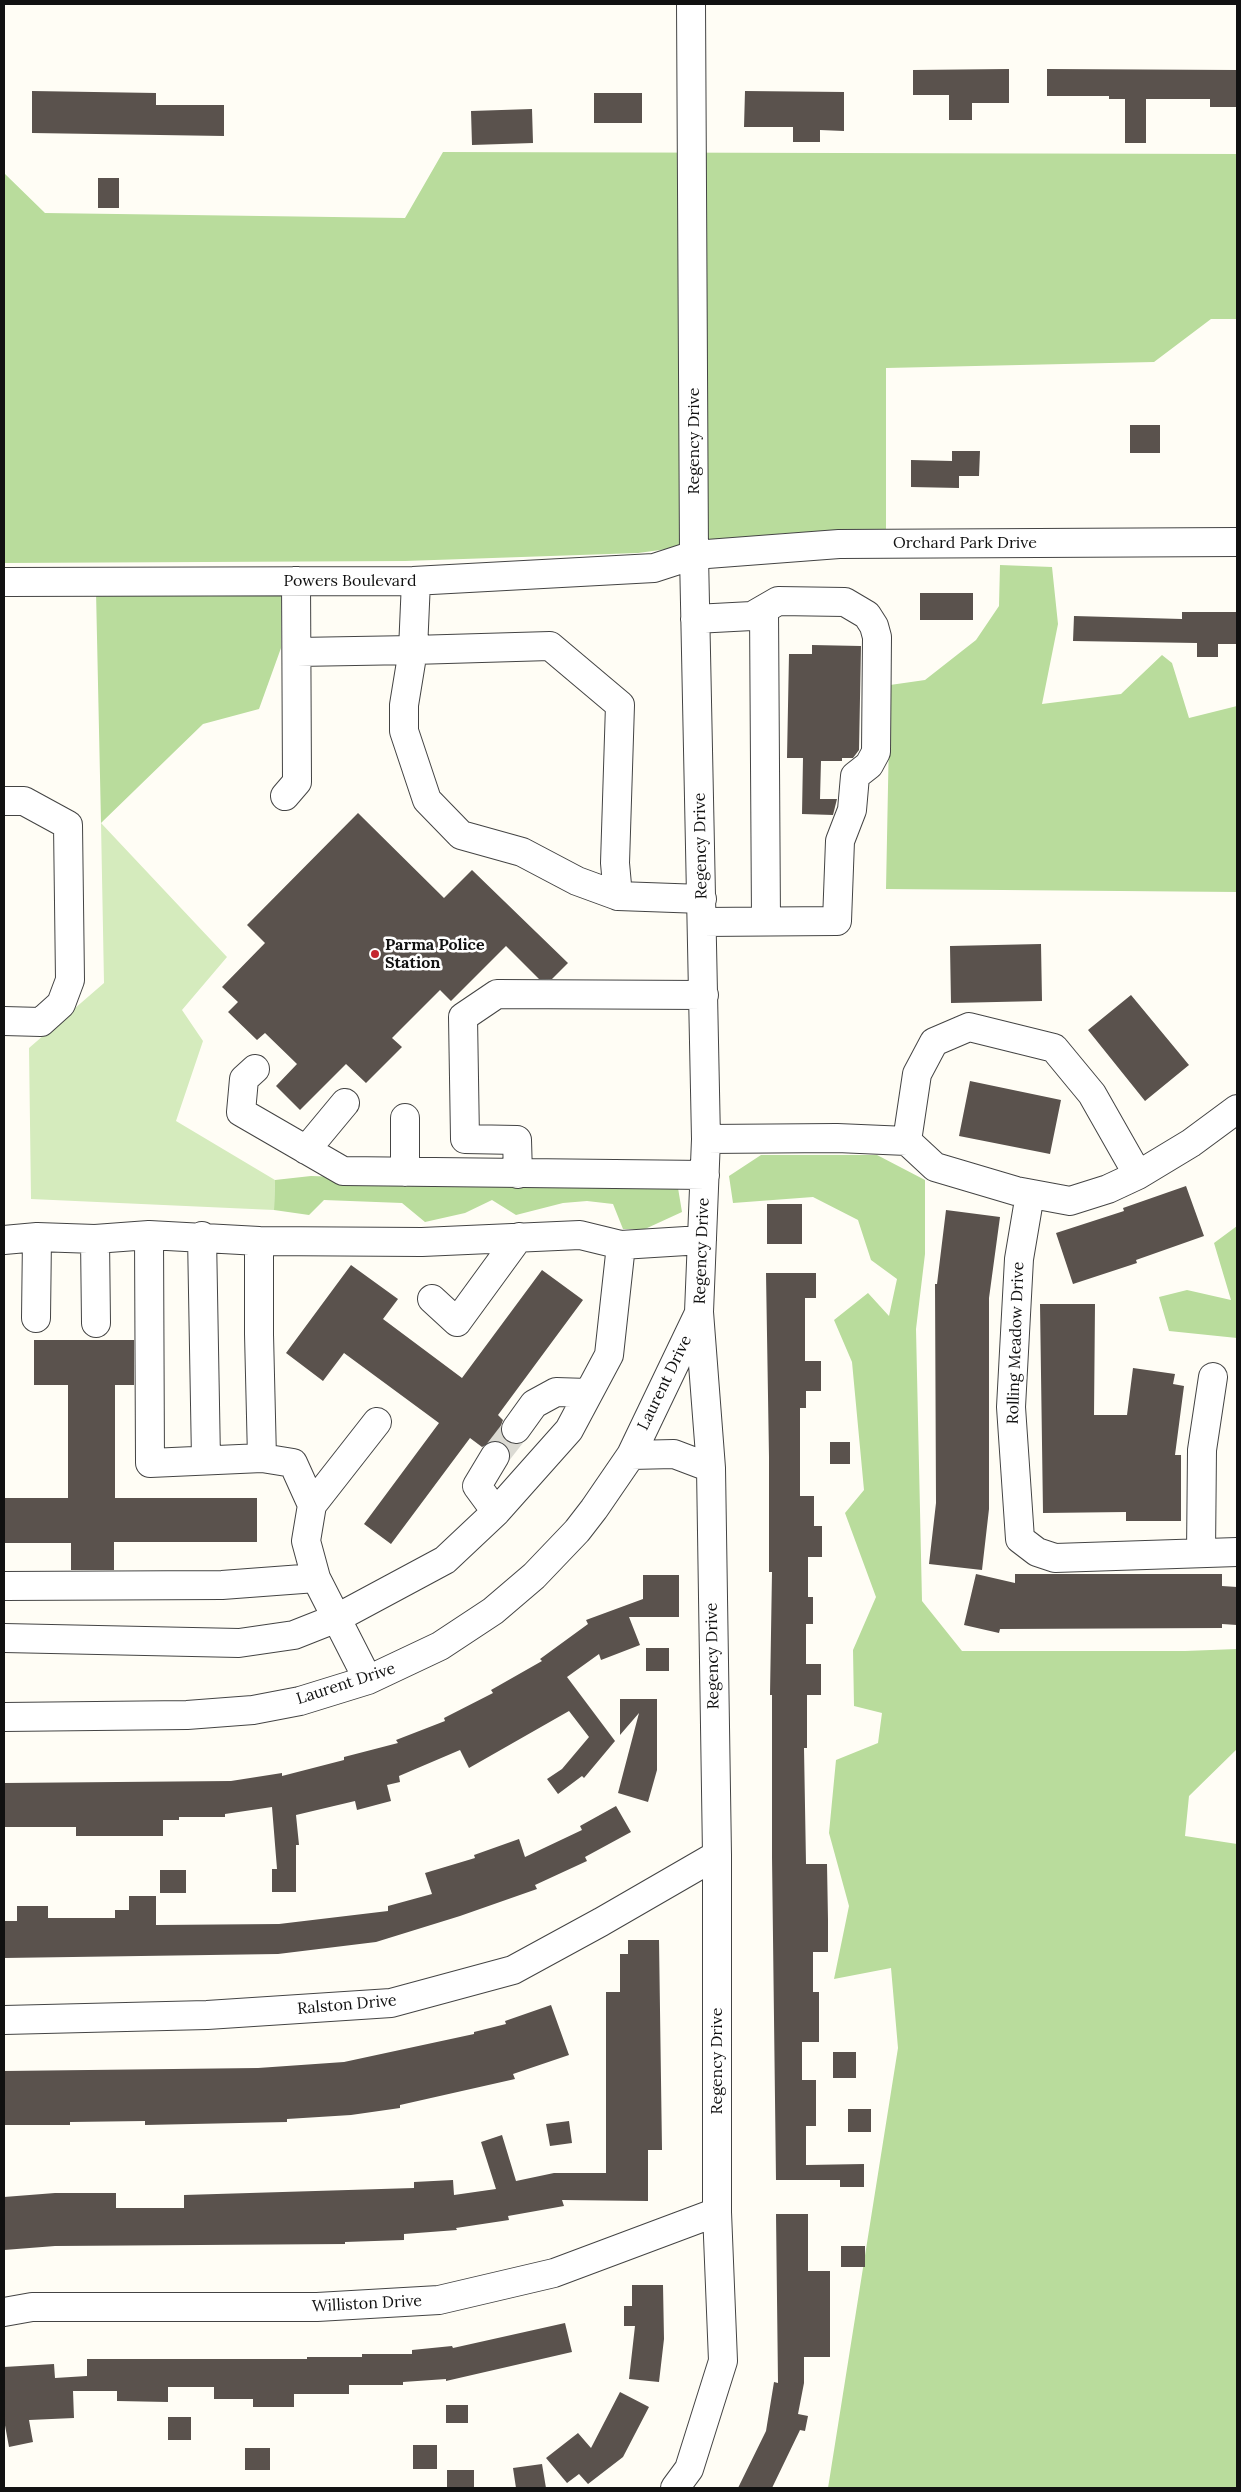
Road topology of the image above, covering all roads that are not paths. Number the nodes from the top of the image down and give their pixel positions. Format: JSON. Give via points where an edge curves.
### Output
{"nodes":[{"id":1,"x":691,"y":4,"type":"edge"},
{"id":2,"x":1237,"y":542,"type":"edge"},
{"id":3,"x":694,"y":555,"type":"junction"},
{"id":4,"x":296,"y":581,"type":"junction"},
{"id":5,"x":416,"y":581,"type":"junction"},
{"id":6,"x":4,"y":582,"type":"edge"},
{"id":7,"x":764,"y":610,"type":"junction"},
{"id":8,"x":696,"y":619,"type":"junction"},
{"id":9,"x":413,"y":650,"type":"junction"},
{"id":10,"x":297,"y":652,"type":"junction"},
{"id":11,"x":285,"y":796,"type":"dead end"},
{"id":12,"x":4,"y":801,"type":"edge"},
{"id":13,"x":618,"y":896,"type":"junction"},
{"id":14,"x":702,"y":910,"type":"junction"},
{"id":15,"x":766,"y":921,"type":"junction"},
{"id":16,"x":704,"y":996,"type":"junction"},
{"id":17,"x":4,"y":1021,"type":"edge"},
{"id":18,"x":255,"y":1069,"type":"dead end"},
{"id":19,"x":345,"y":1103,"type":"dead end"},
{"id":20,"x":1237,"y":1108,"type":"edge"},
{"id":21,"x":405,"y":1118,"type":"dead end"},
{"id":22,"x":706,"y":1139,"type":"junction"},
{"id":23,"x":907,"y":1141,"type":"junction"},
{"id":24,"x":306,"y":1150,"type":"junction"},
{"id":25,"x":405,"y":1172,"type":"junction"},
{"id":26,"x":518,"y":1174,"type":"junction"},
{"id":27,"x":705,"y":1175,"type":"junction"},
{"id":28,"x":1138,"y":1175,"type":"junction"},
{"id":29,"x":1030,"y":1194,"type":"junction"},
{"id":30,"x":149,"y":1235,"type":"junction"},
{"id":31,"x":202,"y":1236,"type":"junction"},
{"id":32,"x":37,"y":1237,"type":"junction"},
{"id":33,"x":518,"y":1237,"type":"junction"},
{"id":34,"x":95,"y":1239,"type":"junction"},
{"id":35,"x":4,"y":1240,"type":"edge"},
{"id":36,"x":702,"y":1240,"type":"junction"},
{"id":37,"x":259,"y":1241,"type":"junction"},
{"id":38,"x":621,"y":1245,"type":"junction"},
{"id":39,"x":432,"y":1299,"type":"dead end"},
{"id":40,"x":699,"y":1312,"type":"junction"},
{"id":41,"x":36,"y":1318,"type":"dead end"},
{"id":42,"x":96,"y":1323,"type":"dead end"},
{"id":43,"x":1213,"y":1377,"type":"dead end"},
{"id":44,"x":588,"y":1393,"type":"junction"},
{"id":45,"x":377,"y":1422,"type":"dead end"},
{"id":46,"x":516,"y":1429,"type":"tunnel mouth"},
{"id":47,"x":631,"y":1454,"type":"junction"},
{"id":48,"x":495,"y":1456,"type":"tunnel mouth"},
{"id":49,"x":262,"y":1458,"type":"junction"},
{"id":50,"x":206,"y":1460,"type":"junction"},
{"id":51,"x":711,"y":1468,"type":"junction"},
{"id":52,"x":312,"y":1506,"type":"junction"},
{"id":53,"x":496,"y":1512,"type":"junction"},
{"id":54,"x":1237,"y":1552,"type":"edge"},
{"id":55,"x":1201,"y":1554,"type":"junction"},
{"id":56,"x":316,"y":1578,"type":"junction"},
{"id":57,"x":4,"y":1586,"type":"edge"},
{"id":58,"x":337,"y":1618,"type":"junction"},
{"id":59,"x":4,"y":1638,"type":"edge"},
{"id":60,"x":368,"y":1680,"type":"junction"},
{"id":61,"x":4,"y":1717,"type":"edge"},
{"id":62,"x":716,"y":1854,"type":"junction"},
{"id":63,"x":4,"y":2020,"type":"edge"},
{"id":64,"x":717,"y":2212,"type":"junction"},
{"id":65,"x":4,"y":2312,"type":"edge"},
{"id":66,"x":675,"y":2488,"type":"edge"}],
"edges":[{"from":1,"to":3,"type":"street","name":"Regency Drive"},
{"from":2,"to":3,"type":"street","name":"Orchard Park Drive","via":[[838,544]]},
{"from":3,"to":5,"type":"street","name":"Powers Boulevard","via":[[654,568]]},
{"from":3,"to":8,"type":"street","name":"Regency Drive"},
{"from":4,"to":5,"type":"street","name":"Powers Boulevard"},
{"from":4,"to":6,"type":"street","name":"Powers Boulevard"},
{"from":4,"to":10,"type":"street"},
{"from":5,"to":9,"type":"street"},
{"from":7,"to":8,"type":"street","via":[[752,616]]},
{"from":7,"to":15,"type":"street"},
{"from":7,"to":15,"type":"street","via":[[778,601],[845,602],[866,615],[877,637],[876,752],[869,765],[855,776],[852,810],[840,841],[837,920]]},
{"from":8,"to":14,"type":"street","name":"Regency Drive"},
{"from":9,"to":10,"type":"street"},
{"from":9,"to":13,"type":"street","via":[[404,705],[404,731],[427,800],[461,835],[522,852],[577,881]]},
{"from":9,"to":13,"type":"street","via":[[550,646],[620,705],[615,863]]},
{"from":10,"to":11,"type":"street","via":[[298,782]]},
{"from":12,"to":17,"type":"street","via":[[24,801],[68,824],[70,980],[61,1004],[41,1022]]},
{"from":13,"to":14,"type":"street"},
{"from":14,"to":15,"type":"street"},
{"from":14,"to":16,"type":"street","name":"Regency Drive"},
{"from":16,"to":22,"type":"street","name":"Regency Drive"},
{"from":16,"to":26,"type":"street","via":[[497,994],[463,1018],[465,1139],[517,1140]]},
{"from":18,"to":24,"type":"street","via":[[244,1079],[241,1112]]},
{"from":19,"to":24,"type":"street"},
{"from":20,"to":28,"type":"street","via":[[1191,1143]]},
{"from":21,"to":25,"type":"street"},
{"from":22,"to":23,"type":"street"},
{"from":22,"to":27,"type":"street","name":"Regency Drive"},
{"from":23,"to":28,"type":"street","via":[[917,1074],[934,1042],[969,1027],[1054,1048],[1092,1094]]},
{"from":23,"to":29,"type":"street","via":[[935,1167]]},
{"from":24,"to":25,"type":"street","via":[[342,1171]]},
{"from":25,"to":26,"type":"street"},
{"from":26,"to":27,"type":"street"},
{"from":27,"to":36,"type":"street","name":"Regency Drive"},
{"from":28,"to":29,"type":"street","via":[[1070,1201]]},
{"from":29,"to":55,"type":"street","name":"Rolling Meadow Drive","via":[[1019,1259],[1011,1407],[1020,1539],[1037,1552],[1055,1558]]},
{"from":30,"to":31,"type":"street"},
{"from":30,"to":34,"type":"street"},
{"from":30,"to":50,"type":"street","via":[[150,1463]]},
{"from":31,"to":37,"type":"street"},
{"from":31,"to":50,"type":"street"},
{"from":32,"to":34,"type":"street"},
{"from":32,"to":35,"type":"street"},
{"from":32,"to":41,"type":"street"},
{"from":33,"to":37,"type":"street","via":[[422,1242]]},
{"from":33,"to":38,"type":"street","via":[[580,1235]]},
{"from":33,"to":39,"type":"street","via":[[457,1322]]},
{"from":34,"to":42,"type":"street"},
{"from":36,"to":38,"type":"street"},
{"from":36,"to":40,"type":"street","name":"Regency Drive"},
{"from":37,"to":49,"type":"street"},
{"from":38,"to":44,"type":"street","via":[[609,1355]]},
{"from":40,"to":47,"type":"street","name":"Laurent Drive"},
{"from":40,"to":51,"type":"street","name":"Regency Drive"},
{"from":43,"to":55,"type":"street","via":[[1202,1450]]},
{"from":44,"to":46,"type":"street","via":[[556,1392],[534,1404]]},
{"from":44,"to":53,"type":"street","via":[[568,1430]]},
{"from":45,"to":52,"type":"street"},
{"from":47,"to":51,"type":"street","name":"Laurent Drive","via":[[674,1454]]},
{"from":47,"to":60,"type":"street","name":"Laurent Drive","via":[[577,1532],[510,1597],[476,1624],[440,1646]]},
{"from":48,"to":53,"type":"street","via":[[477,1486]]},
{"from":49,"to":50,"type":"street"},
{"from":49,"to":52,"type":"street","via":[[293,1463]]},
{"from":51,"to":62,"type":"street","name":"Regency Drive"},
{"from":52,"to":56,"type":"street","via":[[306,1541]]},
{"from":53,"to":58,"type":"street","via":[[446,1560]]},
{"from":54,"to":55,"type":"street","name":"Rolling Meadow Drive"},
{"from":56,"to":57,"type":"street","via":[[222,1585]]},
{"from":56,"to":58,"type":"street"},
{"from":58,"to":59,"type":"street","via":[[294,1635],[239,1643]]},
{"from":58,"to":60,"type":"street"},
{"from":60,"to":61,"type":"street","name":"Laurent Drive","via":[[300,1701],[222,1713]]},
{"from":62,"to":63,"type":"street","name":"Ralston Drive","via":[[513,1970],[391,2003],[207,2015]]},
{"from":62,"to":64,"type":"street","name":"Regency Drive"},
{"from":64,"to":65,"type":"street","name":"Williston Drive","via":[[554,2273],[438,2300],[316,2307],[32,2307]]},
{"from":64,"to":66,"type":"street","name":"Regency Drive","via":[[723,2361],[689,2469]]}]}
